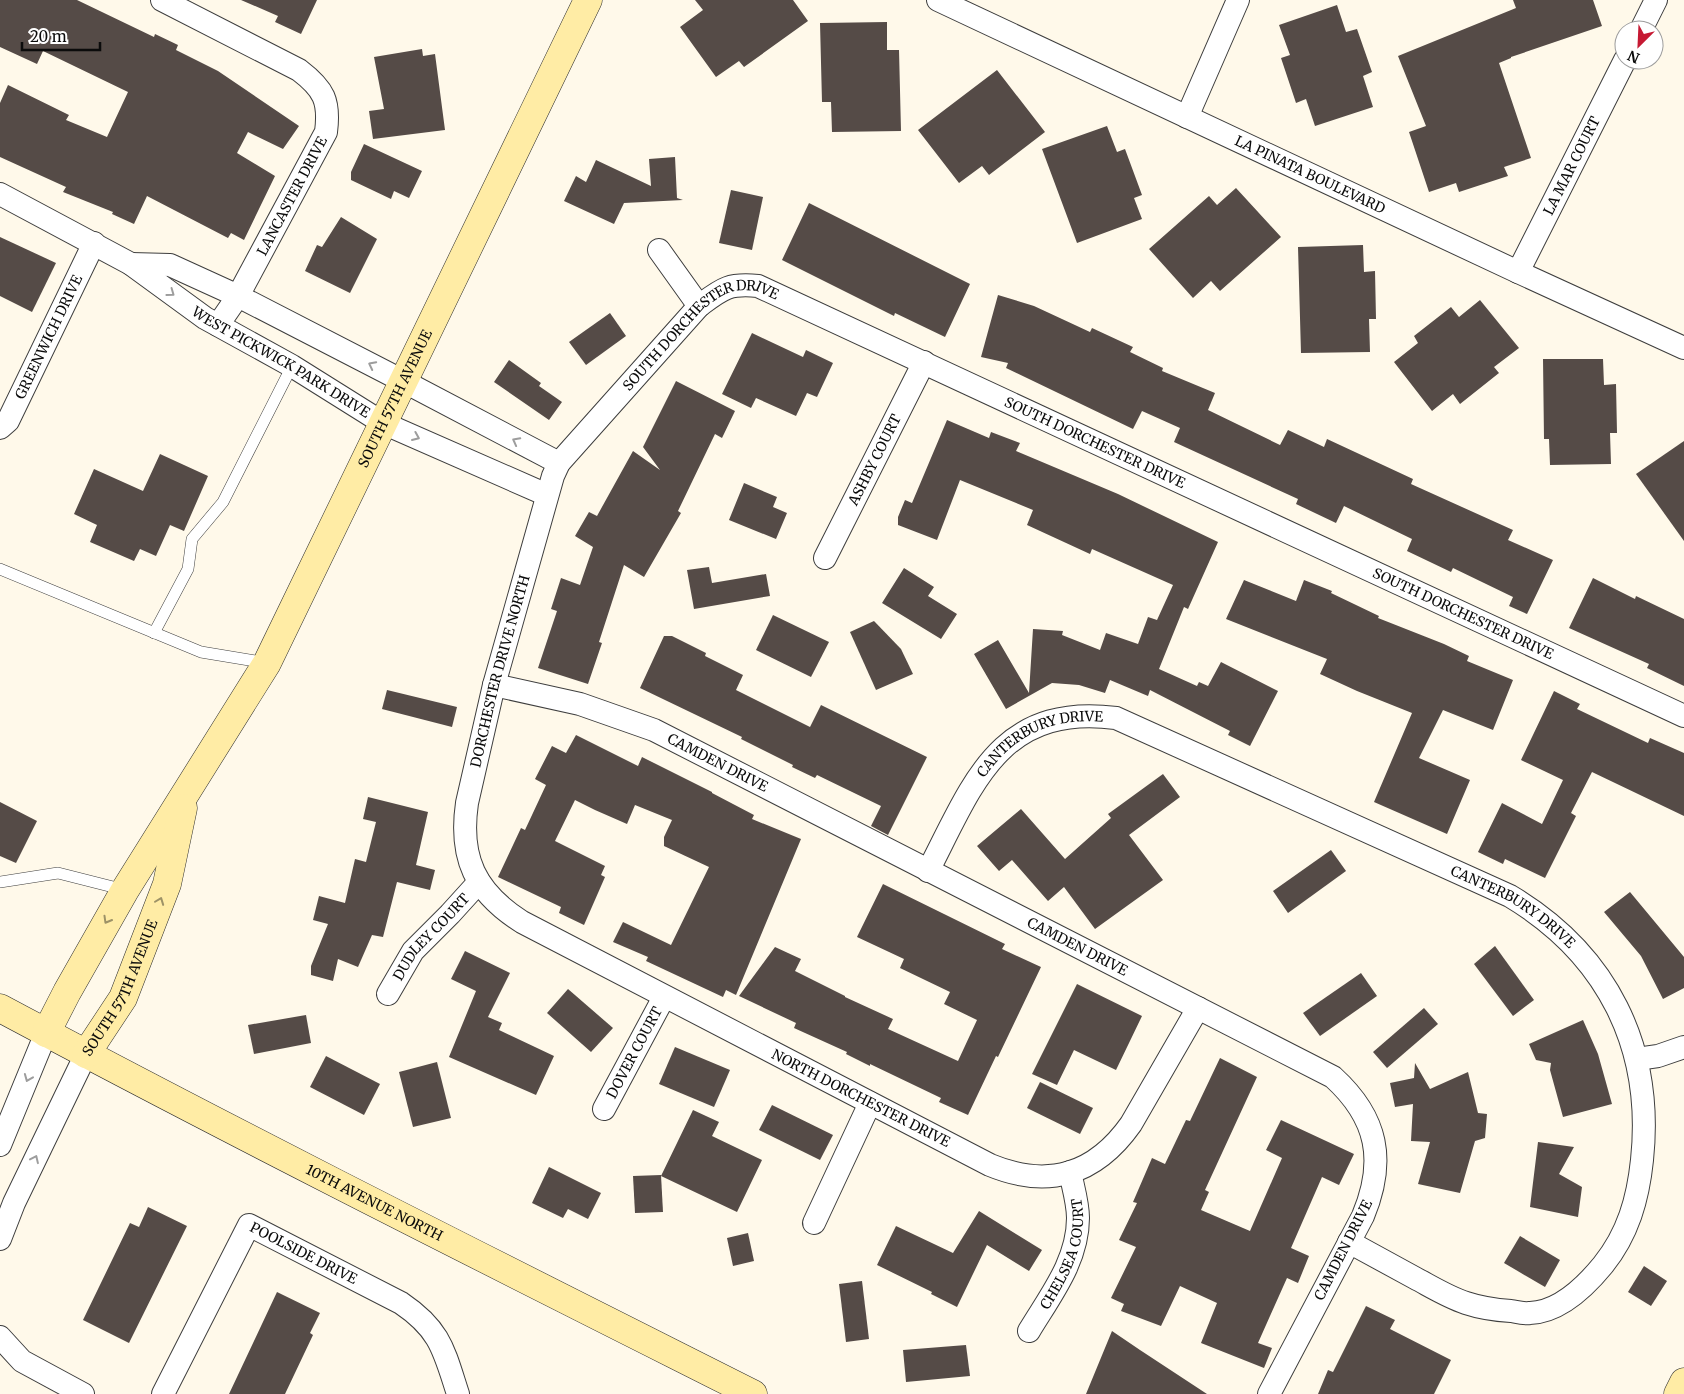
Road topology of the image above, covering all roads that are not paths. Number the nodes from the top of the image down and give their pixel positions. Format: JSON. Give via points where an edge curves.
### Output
{"nodes":[{"id":1,"x":162,"y":0,"type":"edge"},
{"id":2,"x":588,"y":0,"type":"edge"},
{"id":3,"x":938,"y":0,"type":"edge"},
{"id":4,"x":1238,"y":0,"type":"edge"},
{"id":5,"x":1656,"y":0,"type":"edge"},
{"id":6,"x":1645,"y":20,"type":"edge"},
{"id":7,"x":1620,"y":70,"type":"edge"},
{"id":8,"x":1187,"y":117,"type":"junction"},
{"id":9,"x":0,"y":194,"type":"edge"},
{"id":10,"x":94,"y":243,"type":"junction"},
{"id":11,"x":659,"y":250,"type":"dead end"},
{"id":12,"x":131,"y":264,"type":"junction"},
{"id":13,"x":1518,"y":272,"type":"junction"},
{"id":14,"x":238,"y":296,"type":"junction"},
{"id":15,"x":699,"y":306,"type":"junction"},
{"id":16,"x":218,"y":325,"type":"junction"},
{"id":17,"x":1684,"y":348,"type":"edge"},
{"id":18,"x":924,"y":362,"type":"junction"},
{"id":19,"x":292,"y":366,"type":"junction"},
{"id":20,"x":403,"y":381,"type":"junction"},
{"id":21,"x":383,"y":423,"type":"junction"},
{"id":22,"x":0,"y":428,"type":"edge"},
{"id":23,"x":559,"y":463,"type":"junction"},
{"id":24,"x":547,"y":495,"type":"junction"},
{"id":25,"x":825,"y":558,"type":"dead end"},
{"id":26,"x":0,"y":569,"type":"edge"},
{"id":27,"x":154,"y":633,"type":"junction"},
{"id":28,"x":267,"y":663,"type":"junction"},
{"id":29,"x":494,"y":685,"type":"junction"},
{"id":30,"x":1684,"y":716,"type":"edge"},
{"id":31,"x":187,"y":789,"type":"junction"},
{"id":32,"x":928,"y":871,"type":"junction"},
{"id":33,"x":0,"y":882,"type":"edge"},
{"id":34,"x":479,"y":882,"type":"junction"},
{"id":35,"x":124,"y":890,"type":"junction"},
{"id":36,"x":388,"y":994,"type":"dead end"},
{"id":37,"x":664,"y":996,"type":"junction"},
{"id":38,"x":0,"y":1008,"type":"edge"},
{"id":39,"x":1198,"y":1008,"type":"junction"},
{"id":40,"x":46,"y":1033,"type":"junction"},
{"id":41,"x":1684,"y":1047,"type":"edge"},
{"id":42,"x":86,"y":1054,"type":"junction"},
{"id":43,"x":1637,"y":1059,"type":"junction"},
{"id":44,"x":870,"y":1103,"type":"junction"},
{"id":45,"x":604,"y":1110,"type":"dead end"},
{"id":46,"x":0,"y":1145,"type":"edge"},
{"id":47,"x":1070,"y":1172,"type":"junction"},
{"id":48,"x":814,"y":1223,"type":"dead end"},
{"id":49,"x":0,"y":1239,"type":"edge"},
{"id":50,"x":1349,"y":1242,"type":"junction"},
{"id":51,"x":1029,"y":1331,"type":"dead end"},
{"id":52,"x":0,"y":1337,"type":"edge"},
{"id":53,"x":1684,"y":1382,"type":"edge"},
{"id":54,"x":83,"y":1394,"type":"edge"},
{"id":55,"x":163,"y":1394,"type":"edge"},
{"id":56,"x":458,"y":1394,"type":"edge"},
{"id":57,"x":752,"y":1394,"type":"edge"},
{"id":58,"x":1269,"y":1394,"type":"edge"},
{"id":59,"x":1678,"y":1394,"type":"edge"}],
"edges":[{"from":1,"to":14,"type":"street","name":"LANCASTER DRIVE","via":[[299,70],[315,82],[324,97],[328,117],[326,132]]},
{"from":2,"to":20,"type":"street","name":"SOUTH 57TH AVENUE"},
{"from":3,"to":8,"type":"street","name":"LA PINATA BOULEVARD"},
{"from":4,"to":8,"type":"street"},
{"from":5,"to":6,"type":"street"},
{"from":7,"to":13,"type":"street","name":"LA MAR COURT"},
{"from":8,"to":13,"type":"street","name":"LA PINATA BOULEVARD"},
{"from":9,"to":10,"type":"street","name":"WEST PICKWICK PARK DRIVE"},
{"from":10,"to":12,"type":"street","name":"WEST PICKWICK PARK DRIVE"},
{"from":10,"to":22,"type":"street","name":"GREENWICH DRIVE","via":[[8,421]]},
{"from":11,"to":15,"type":"street"},
{"from":12,"to":14,"type":"street","name":"WEST PICKWICK PARK DRIVE","via":[[170,265]]},
{"from":12,"to":16,"type":"street","name":"WEST PICKWICK PARK DRIVE","one_way":true},
{"from":13,"to":17,"type":"street","name":"LA PINATA BOULEVARD"},
{"from":14,"to":16,"type":"street","name":"LANCASTER DRIVE"},
{"from":20,"to":14,"type":"street","name":"WEST PICKWICK PARK DRIVE","one_way":true},
{"from":15,"to":18,"type":"street","name":"SOUTH DORCHESTER DRIVE","via":[[723,288],[741,284],[758,286]]},
{"from":15,"to":23,"type":"street","name":"SOUTH DORCHESTER DRIVE"},
{"from":16,"to":19,"type":"street","name":"WEST PICKWICK PARK DRIVE"},
{"from":18,"to":25,"type":"street","name":"ASHBY COURT"},
{"from":18,"to":30,"type":"street","name":"SOUTH DORCHESTER DRIVE"},
{"from":19,"to":21,"type":"street","name":"WEST PICKWICK PARK DRIVE"},
{"from":19,"to":27,"type":"lane","via":[[223,502],[192,539],[188,569]]},
{"from":20,"to":21,"type":"street","name":"SOUTH 57TH AVENUE"},
{"from":23,"to":20,"type":"street","name":"WEST PICKWICK PARK DRIVE","one_way":true},
{"from":21,"to":24,"type":"street","name":"WEST PICKWICK PARK DRIVE","one_way":true},
{"from":21,"to":28,"type":"street","name":"SOUTH 57TH AVENUE"},
{"from":23,"to":24,"type":"street","name":"DORCHESTER DRIVE NORTH"},
{"from":24,"to":29,"type":"street","name":"DORCHESTER DRIVE NORTH"},
{"from":26,"to":27,"type":"lane"},
{"from":27,"to":28,"type":"lane","via":[[201,652]]},
{"from":28,"to":31,"type":"street","name":"SOUTH 57TH AVENUE"},
{"from":29,"to":32,"type":"street","name":"CAMDEN DRIVE","via":[[580,704],[654,730]]},
{"from":29,"to":34,"type":"street","name":"DORCHESTER DRIVE NORTH","via":[[464,822],[469,860]]},
{"from":31,"to":35,"type":"street","name":"SOUTH 57TH AVENUE"},
{"from":42,"to":31,"type":"street","name":"SOUTH 57TH AVENUE","one_way":true,"via":[[123,998],[167,884]]},
{"from":32,"to":39,"type":"street","name":"CAMDEN DRIVE"},
{"from":32,"to":43,"type":"street","name":"CANTERBURY DRIVE","via":[[974,782],[993,757],[1009,743],[1032,728],[1053,720],[1094,715],[1116,718],[1529,907],[1587,960],[1610,993]]},
{"from":33,"to":35,"type":"lane","via":[[58,872]]},
{"from":34,"to":36,"type":"street","name":"DUDLEY COURT","via":[[413,951]]},
{"from":34,"to":37,"type":"street","name":"NORTH DORCHESTER DRIVE","via":[[491,899],[522,922]]},
{"from":35,"to":40,"type":"street","name":"SOUTH 57TH AVENUE","one_way":true},
{"from":37,"to":44,"type":"street","name":"NORTH DORCHESTER DRIVE"},
{"from":37,"to":45,"type":"street","name":"DOVER COURT"},
{"from":38,"to":40,"type":"street","name":"10TH AVENUE NORTH"},
{"from":39,"to":47,"type":"street","name":"NORTH DORCHESTER DRIVE","via":[[1120,1140],[1098,1158]]},
{"from":39,"to":50,"type":"street","name":"CAMDEN DRIVE","via":[[1333,1077],[1359,1105],[1374,1141],[1375,1179],[1370,1198]]},
{"from":40,"to":42,"type":"street","name":"10TH AVENUE NORTH"},
{"from":40,"to":46,"type":"street","name":"SOUTH 57TH AVENUE","one_way":true},
{"from":41,"to":43,"type":"street"},
{"from":49,"to":42,"type":"street","name":"SOUTH 57TH AVENUE","one_way":true},
{"from":42,"to":57,"type":"street","name":"10TH AVENUE NORTH"},
{"from":43,"to":50,"type":"street","name":"CANTERBURY DRIVE","via":[[1644,1100],[1644,1140],[1636,1201],[1624,1233],[1610,1256],[1583,1287],[1557,1306],[1528,1313],[1467,1304]]},
{"from":44,"to":47,"type":"street","name":"NORTH DORCHESTER DRIVE","via":[[1008,1172],[1045,1177]]},
{"from":44,"to":48,"type":"street"},
{"from":47,"to":51,"type":"street","name":"CHELSEA COURT","via":[[1078,1217],[1077,1236],[1064,1272]]},
{"from":50,"to":58,"type":"street","name":"CAMDEN DRIVE"},
{"from":52,"to":54,"type":"street","via":[[22,1361]]},
{"from":53,"to":59,"type":"street"},
{"from":55,"to":56,"type":"street","name":"POOLSIDE DRIVE","via":[[250,1225],[402,1302],[416,1313],[439,1340]]}]}
